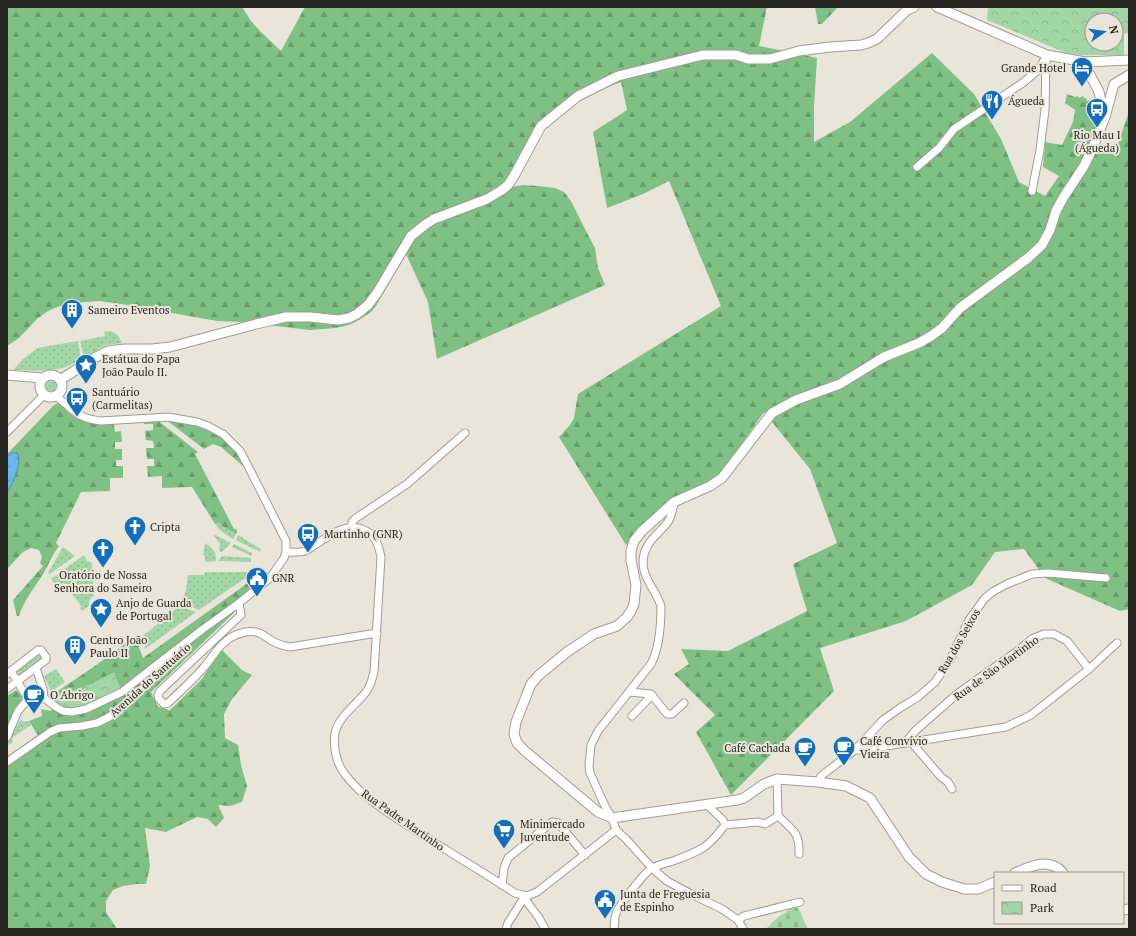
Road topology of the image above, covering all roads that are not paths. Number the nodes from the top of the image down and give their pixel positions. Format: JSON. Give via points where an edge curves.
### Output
{"nodes":[{"id":1,"x":914,"y":7,"type":"edge"},
{"id":2,"x":937,"y":7,"type":"edge"},
{"id":3,"x":1046,"y":55,"type":"junction"},
{"id":4,"x":1129,"y":60,"type":"edge"},
{"id":5,"x":1085,"y":62,"type":"junction"},
{"id":6,"x":1129,"y":75,"type":"edge"},
{"id":7,"x":1105,"y":118,"type":"junction"},
{"id":8,"x":917,"y":167,"type":"dead end"},
{"id":9,"x":1032,"y":191,"type":"dead end"},
{"id":10,"x":7,"y":375,"type":"edge"},
{"id":11,"x":42,"y":378,"type":"junction"},
{"id":12,"x":60,"y":380,"type":"junction"},
{"id":13,"x":44,"y":395,"type":"junction"},
{"id":14,"x":56,"y":396,"type":"junction"},
{"id":15,"x":7,"y":432,"type":"edge"},
{"id":16,"x":465,"y":433,"type":"dead end"},
{"id":17,"x":674,"y":502,"type":"junction"},
{"id":18,"x":352,"y":527,"type":"junction"},
{"id":19,"x":286,"y":552,"type":"junction"},
{"id":20,"x":1106,"y":578,"type":"dead end"},
{"id":21,"x":239,"y":603,"type":"junction"},
{"id":22,"x":202,"y":629,"type":"junction"},
{"id":23,"x":377,"y":633,"type":"junction"},
{"id":24,"x":1117,"y":643,"type":"dead end"},
{"id":25,"x":36,"y":668,"type":"junction"},
{"id":26,"x":1089,"y":669,"type":"junction"},
{"id":27,"x":9,"y":672,"type":"edge"},
{"id":28,"x":17,"y":681,"type":"junction"},
{"id":29,"x":7,"y":689,"type":"edge"},
{"id":30,"x":628,"y":692,"type":"junction"},
{"id":31,"x":652,"y":695,"type":"junction"},
{"id":32,"x":44,"y":698,"type":"junction"},
{"id":33,"x":28,"y":700,"type":"junction"},
{"id":34,"x":684,"y":704,"type":"dead end"},
{"id":35,"x":632,"y":716,"type":"dead end"},
{"id":36,"x":7,"y":737,"type":"edge"},
{"id":37,"x":908,"y":743,"type":"junction"},
{"id":38,"x":855,"y":750,"type":"junction"},
{"id":39,"x":7,"y":762,"type":"edge"},
{"id":40,"x":777,"y":779,"type":"junction"},
{"id":41,"x":818,"y":782,"type":"junction"},
{"id":42,"x":952,"y":789,"type":"dead end"},
{"id":43,"x":707,"y":804,"type":"junction"},
{"id":44,"x":778,"y":816,"type":"junction"},
{"id":45,"x":612,"y":818,"type":"junction"},
{"id":46,"x":725,"y":825,"type":"junction"},
{"id":47,"x":616,"y":830,"type":"junction"},
{"id":48,"x":799,"y":854,"type":"dead end"},
{"id":49,"x":585,"y":855,"type":"junction"},
{"id":50,"x":652,"y":868,"type":"junction"},
{"id":51,"x":1017,"y":872,"type":"edge"},
{"id":52,"x":1062,"y":872,"type":"edge"},
{"id":53,"x":994,"y":882,"type":"edge"},
{"id":54,"x":502,"y":885,"type":"junction"},
{"id":55,"x":525,"y":896,"type":"junction"},
{"id":56,"x":800,"y":902,"type":"dead end"},
{"id":57,"x":738,"y":920,"type":"junction"},
{"id":58,"x":506,"y":929,"type":"edge"},
{"id":59,"x":545,"y":929,"type":"edge"},
{"id":60,"x":614,"y":929,"type":"edge"},
{"id":61,"x":743,"y":929,"type":"edge"}],
"edges":[{"from":1,"to":12,"type":"main road","via":[[907,10],[877,39],[861,45],[799,51],[770,59],[748,60],[736,55],[703,54],[618,76],[578,96],[541,126],[508,185],[487,199],[434,219],[411,236],[368,305],[349,318],[338,320],[286,317],[170,347],[108,351]]},
{"from":2,"to":3,"type":"main road"},
{"from":3,"to":5,"type":"main road"},
{"from":3,"to":8,"type":"street","via":[[1039,69],[954,129],[939,148]]},
{"from":3,"to":9,"type":"street","via":[[1045,110]]},
{"from":4,"to":5,"type":"main road"},
{"from":5,"to":7,"type":"main road","via":[[1099,94]]},
{"from":6,"to":7,"type":"main road","via":[[1114,84]]},
{"from":7,"to":17,"type":"main road","via":[[1084,166],[1056,211],[1042,245],[1032,254],[960,308],[931,336],[884,357],[840,384],[796,400],[772,413],[722,478]]},
{"from":10,"to":11,"type":"main road"},
{"from":11,"to":12,"type":"main road","via":[[53,375]]},
{"from":11,"to":13,"type":"main road","via":[[40,387]]},
{"from":12,"to":14,"type":"main road","via":[[61,388]]},
{"from":13,"to":14,"type":"main road"},
{"from":13,"to":15,"type":"street"},
{"from":14,"to":19,"type":"street","via":[[77,414],[90,420],[168,418],[197,422],[224,434],[248,464],[286,541]]},
{"from":16,"to":18,"type":"street","via":[[407,484],[356,518],[352,522]]},
{"from":17,"to":30,"type":"street","via":[[670,520],[646,546],[643,563],[661,606],[658,648],[651,664]]},
{"from":17,"to":45,"type":"main road","via":[[634,541],[631,560],[636,585],[634,604],[627,617],[617,626],[594,634],[581,642],[539,675],[531,684],[516,722],[514,734],[517,743],[598,812]]},
{"from":18,"to":19,"type":"street","via":[[338,531],[304,552]]},
{"from":18,"to":23,"type":"street","name":"Rua Padre Martinho","via":[[370,533],[379,548],[381,557]]},
{"from":19,"to":21,"type":"street","name":"Avenida do Santuário","via":[[270,578]]},
{"from":20,"to":38,"type":"street","name":"Rua dos Seixos","via":[[1048,572],[1032,574],[994,591],[977,607],[950,660],[935,682],[918,697],[883,720]]},
{"from":21,"to":22,"type":"street","name":"Avenida do Santuário"},
{"from":21,"to":23,"type":"street","via":[[241,615],[160,691],[158,695],[164,704],[198,674],[233,636],[256,632],[282,646],[290,647]]},
{"from":22,"to":32,"type":"street","name":"Avenida do Santuário","via":[[122,692],[86,709],[63,711]]},
{"from":22,"to":39,"type":"street","name":"Avenida do Santuário","via":[[196,638],[109,718],[97,723],[59,728]]},
{"from":23,"to":54,"type":"street","name":"Rua Padre Martinho","via":[[371,685],[340,721],[334,739],[337,759],[343,773],[364,795]]},
{"from":24,"to":26,"type":"street"},
{"from":25,"to":27,"type":"street","via":[[46,660],[41,650]]},
{"from":25,"to":28,"type":"street"},
{"from":25,"to":32,"type":"street"},
{"from":26,"to":37,"type":"street","via":[[1031,715],[1006,727]]},
{"from":26,"to":37,"type":"street","name":"Rua de São Martinho","via":[[1067,641],[1054,634],[1044,634],[1032,639],[957,694],[915,731]]},
{"from":27,"to":28,"type":"street"},
{"from":28,"to":29,"type":"street"},
{"from":28,"to":33,"type":"street"},
{"from":30,"to":31,"type":"street"},
{"from":30,"to":45,"type":"street","via":[[598,731],[591,745],[590,773]]},
{"from":31,"to":34,"type":"street","via":[[667,714],[672,714]]},
{"from":31,"to":35,"type":"street"},
{"from":32,"to":33,"type":"street","via":[[35,697]]},
{"from":33,"to":36,"type":"street","via":[[18,711]]},
{"from":37,"to":38,"type":"street"},
{"from":37,"to":42,"type":"street"},
{"from":38,"to":41,"type":"street","via":[[821,776]]},
{"from":40,"to":41,"type":"main road"},
{"from":40,"to":43,"type":"main road","via":[[764,784],[744,798]]},
{"from":40,"to":44,"type":"street"},
{"from":41,"to":53,"type":"main road","via":[[846,786],[870,798],[908,857],[926,874],[964,889],[978,889]]},
{"from":43,"to":45,"type":"main road"},
{"from":43,"to":46,"type":"street"},
{"from":44,"to":46,"type":"street","via":[[765,824],[758,822]]},
{"from":44,"to":48,"type":"street","via":[[796,834],[800,844]]},
{"from":45,"to":47,"type":"street"},
{"from":46,"to":50,"type":"street","via":[[715,839],[696,853]]},
{"from":47,"to":49,"type":"street"},
{"from":47,"to":50,"type":"street"},
{"from":49,"to":54,"type":"street","via":[[558,823],[552,822],[508,858]]},
{"from":49,"to":55,"type":"street","via":[[537,892]]},
{"from":50,"to":57,"type":"street","via":[[667,881]]},
{"from":50,"to":60,"type":"street","via":[[618,907]]},
{"from":51,"to":52,"type":"main road","via":[[1046,864],[1054,865]]},
{"from":54,"to":55,"type":"street","name":"Rua Padre Martinho"},
{"from":55,"to":58,"type":"street"},
{"from":55,"to":59,"type":"street"},
{"from":56,"to":57,"type":"street","via":[[744,916]]},
{"from":57,"to":61,"type":"street"}]}
